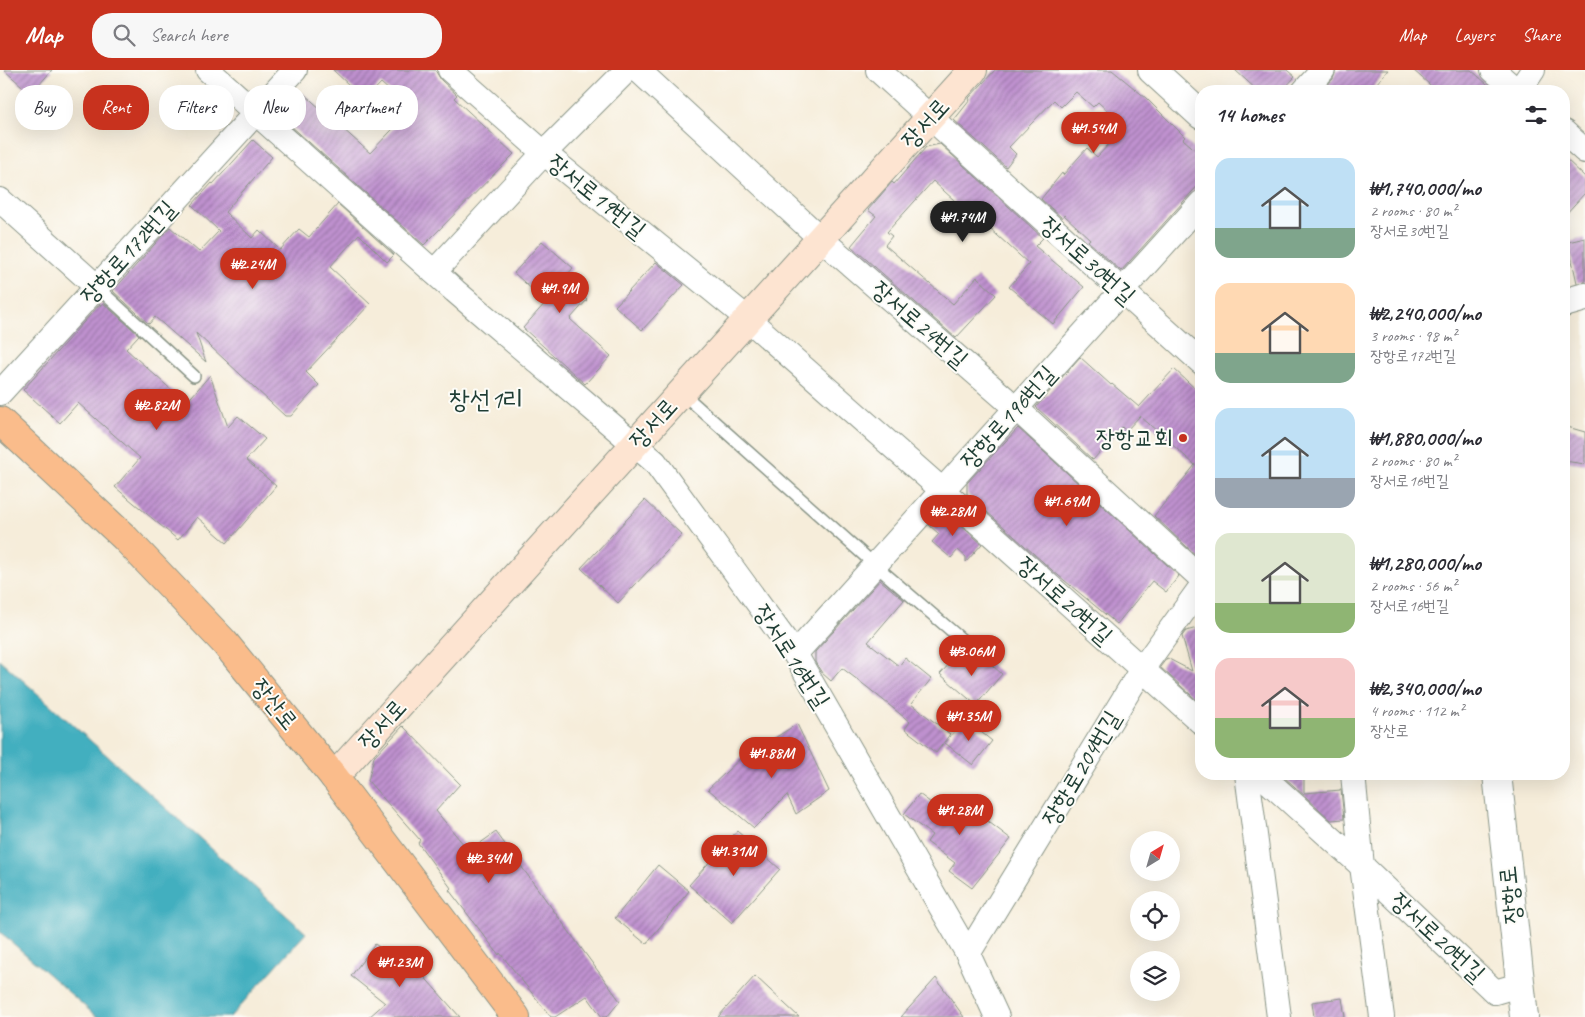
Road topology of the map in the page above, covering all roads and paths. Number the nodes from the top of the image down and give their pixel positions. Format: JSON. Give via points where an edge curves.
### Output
{"nodes":[{"id":1,"x":208,"y":70,"type":"edge"},
{"id":2,"x":295,"y":70,"type":"edge"},
{"id":3,"x":450,"y":70,"type":"edge"},
{"id":4,"x":627,"y":70,"type":"edge"},
{"id":5,"x":638,"y":70,"type":"edge"},
{"id":6,"x":878,"y":70,"type":"edge"},
{"id":7,"x":973,"y":70,"type":"edge"},
{"id":8,"x":1152,"y":70,"type":"edge"},
{"id":9,"x":1323,"y":70,"type":"edge"},
{"id":10,"x":1492,"y":70,"type":"edge"},
{"id":11,"x":1533,"y":70,"type":"edge"},
{"id":12,"x":281,"y":85,"type":"edge"},
{"id":13,"x":1309,"y":85,"type":"edge"},
{"id":14,"x":1511,"y":85,"type":"edge"},
{"id":15,"x":1522,"y":85,"type":"edge"},
{"id":16,"x":244,"y":101,"type":"edge"},
{"id":17,"x":1195,"y":110,"type":"edge"},
{"id":18,"x":930,"y":117,"type":"junction"},
{"id":19,"x":244,"y":126,"type":"edge"},
{"id":20,"x":277,"y":130,"type":"edge"},
{"id":21,"x":1570,"y":137,"type":"edge"},
{"id":22,"x":1585,"y":151,"type":"edge"},
{"id":23,"x":544,"y":153,"type":"junction"},
{"id":24,"x":0,"y":200,"type":"edge"},
{"id":25,"x":1195,"y":210,"type":"edge"},
{"id":26,"x":820,"y":238,"type":"junction"},
{"id":27,"x":434,"y":272,"type":"junction"},
{"id":28,"x":97,"y":287,"type":"junction"},
{"id":29,"x":1122,"y":290,"type":"junction"},
{"id":30,"x":1585,"y":298,"type":"edge"},
{"id":31,"x":1570,"y":302,"type":"edge"},
{"id":32,"x":748,"y":319,"type":"junction"},
{"id":33,"x":1195,"y":357,"type":"edge"},
{"id":34,"x":194,"y":376,"type":"dead end"},
{"id":35,"x":681,"y":392,"type":"junction"},
{"id":36,"x":0,"y":393,"type":"edge"},
{"id":37,"x":1017,"y":409,"type":"junction"},
{"id":38,"x":0,"y":421,"type":"edge"},
{"id":39,"x":634,"y":443,"type":"junction"},
{"id":40,"x":942,"y":490,"type":"junction"},
{"id":41,"x":875,"y":565,"type":"junction"},
{"id":42,"x":1195,"y":572,"type":"edge"},
{"id":43,"x":1195,"y":595,"type":"edge"},
{"id":44,"x":968,"y":645,"type":"dead end"},
{"id":45,"x":795,"y":654,"type":"junction"},
{"id":46,"x":1142,"y":669,"type":"junction"},
{"id":47,"x":1195,"y":717,"type":"edge"},
{"id":48,"x":334,"y":777,"type":"junction"},
{"id":49,"x":1248,"y":780,"type":"edge"},
{"id":50,"x":1267,"y":780,"type":"edge"},
{"id":51,"x":1353,"y":780,"type":"edge"},
{"id":52,"x":1498,"y":780,"type":"edge"},
{"id":53,"x":1362,"y":866,"type":"junction"},
{"id":54,"x":968,"y":954,"type":"junction"},
{"id":55,"x":1519,"y":985,"type":"junction"},
{"id":56,"x":1278,"y":1013,"type":"edge"},
{"id":57,"x":516,"y":1017,"type":"edge"},
{"id":58,"x":997,"y":1017,"type":"edge"},
{"id":59,"x":1382,"y":1017,"type":"edge"},
{"id":60,"x":1524,"y":1017,"type":"edge"}],
"edges":[{"from":1,"to":16,"type":"street"},
{"from":2,"to":12,"type":"street","name":"장항로172번길"},
{"from":3,"to":23,"type":"street","name":"장서로19번길"},
{"from":4,"to":23,"type":"street"},
{"from":5,"to":26,"type":"street","name":"장서로24번길"},
{"from":6,"to":18,"type":"street","name":"장서로30번길"},
{"from":7,"to":18,"type":"main road","name":"장서로"},
{"from":8,"to":17,"type":"street"},
{"from":9,"to":13,"type":"street"},
{"from":10,"to":14,"type":"street"},
{"from":11,"to":15,"type":"street"},
{"from":18,"to":26,"type":"main road","name":"장서로"},
{"from":18,"to":29,"type":"street","name":"장서로30번길"},
{"from":19,"to":28,"type":"street","name":"장항로172번길"},
{"from":20,"to":27,"type":"street","name":"장서로16번길"},
{"from":21,"to":22,"type":"street"},
{"from":23,"to":27,"type":"street"},
{"from":23,"to":32,"type":"street","name":"장서로19번길"},
{"from":24,"to":28,"type":"street"},
{"from":25,"to":29,"type":"street","name":"장항로196번길"},
{"from":26,"to":32,"type":"main road","name":"장서로"},
{"from":26,"to":37,"type":"street","name":"장서로24번길"},
{"from":27,"to":39,"type":"street","name":"장서로16번길"},
{"from":28,"to":34,"type":"lane"},
{"from":28,"to":36,"type":"street","name":"장항로172번길"},
{"from":29,"to":33,"type":"street","name":"장서로30번길"},
{"from":29,"to":37,"type":"street","name":"장항로196번길"},
{"from":30,"to":31,"type":"street"},
{"from":32,"to":35,"type":"main road","name":"장서로"},
{"from":32,"to":40,"type":"street","name":"장서로20번길"},
{"from":35,"to":39,"type":"main road","name":"장서로"},
{"from":35,"to":41,"type":"lane"},
{"from":37,"to":40,"type":"street","name":"장항로196번길"},
{"from":37,"to":42,"type":"street","name":"장서로24번길"},
{"from":38,"to":48,"type":"main road","name":"장산로","via":[[124,537],[224,642]]},
{"from":39,"to":45,"type":"street","name":"장서로16번길","via":[[655,462]]},
{"from":39,"to":48,"type":"main road","name":"장서로"},
{"from":40,"to":41,"type":"street","name":"장항로196번길"},
{"from":40,"to":46,"type":"street","name":"장서로20번길"},
{"from":41,"to":44,"type":"lane"},
{"from":41,"to":45,"type":"street","name":"장항로196번길"},
{"from":43,"to":46,"type":"street","name":"장항로204번길"},
{"from":45,"to":54,"type":"street","name":"장서로16번길"},
{"from":46,"to":47,"type":"street","name":"장서로20번길"},
{"from":46,"to":54,"type":"street","name":"장항로204번길"},
{"from":48,"to":57,"type":"main road","name":"장산로"},
{"from":49,"to":56,"type":"street"},
{"from":50,"to":53,"type":"street","name":"장서로20번길"},
{"from":51,"to":53,"type":"street"},
{"from":52,"to":55,"type":"street","name":"장항로"},
{"from":53,"to":55,"type":"street","name":"장서로20번길","via":[[1495,992]]},
{"from":53,"to":59,"type":"street"},
{"from":54,"to":58,"type":"street","name":"장서로16번길"},
{"from":55,"to":60,"type":"street","name":"장항로"}]}
